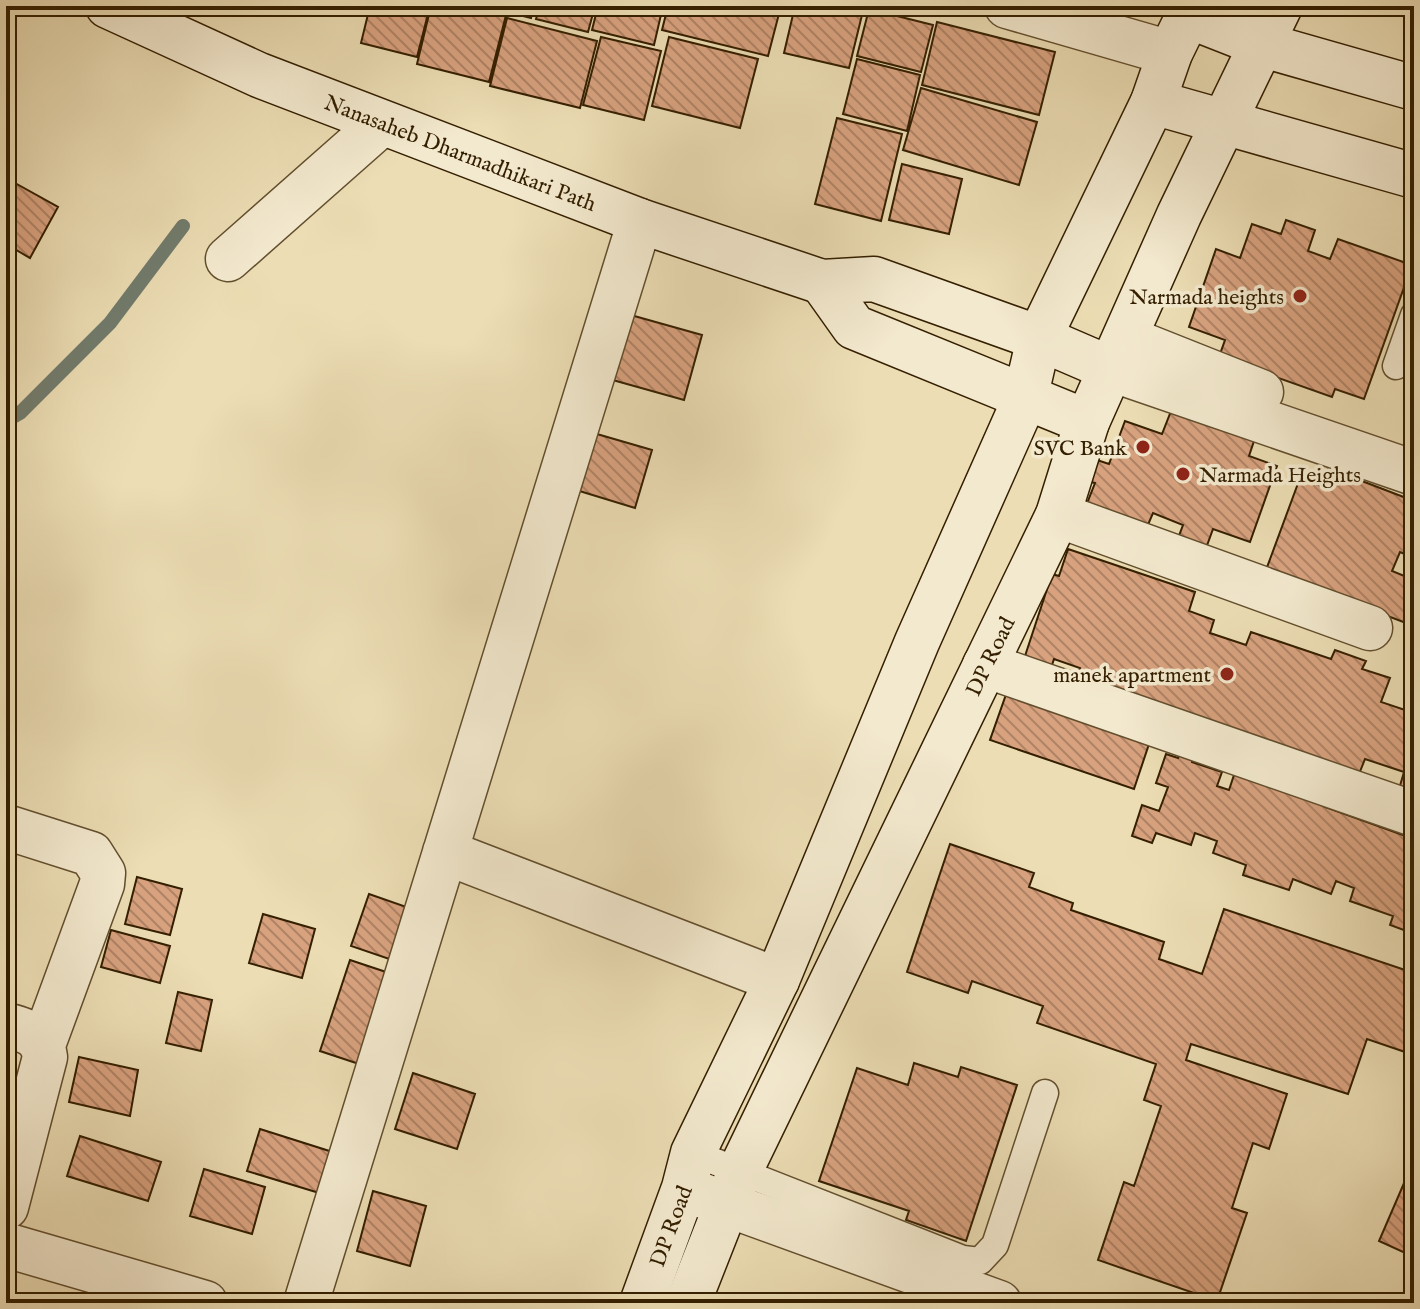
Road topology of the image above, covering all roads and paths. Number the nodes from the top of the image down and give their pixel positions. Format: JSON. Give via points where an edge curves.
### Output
{"nodes":[{"id":1,"x":108,"y":6,"type":"edge"},
{"id":2,"x":1007,"y":6,"type":"edge"},
{"id":3,"x":1184,"y":25,"type":"edge"},
{"id":4,"x":1272,"y":25,"type":"edge"},
{"id":5,"x":1414,"y":88,"type":"edge"},
{"id":6,"x":1153,"y":102,"type":"junction"},
{"id":7,"x":382,"y":123,"type":"junction"},
{"id":8,"x":1225,"y":123,"type":"junction"},
{"id":9,"x":1414,"y":176,"type":"edge"},
{"id":10,"x":640,"y":221,"type":"junction"},
{"id":11,"x":228,"y":259,"type":"dead end"},
{"id":12,"x":822,"y":282,"type":"junction"},
{"id":13,"x":1414,"y":315,"type":"edge"},
{"id":14,"x":1039,"y":338,"type":"junction"},
{"id":15,"x":1118,"y":354,"type":"junction"},
{"id":16,"x":1396,"y":366,"type":"dead end"},
{"id":17,"x":1025,"y":399,"type":"junction"},
{"id":18,"x":1087,"y":422,"type":"junction"},
{"id":19,"x":1371,"y":436,"type":"dead end"},
{"id":20,"x":1414,"y":473,"type":"edge"},
{"id":21,"x":1058,"y":515,"type":"junction"},
{"id":22,"x":1370,"y":628,"type":"dead end"},
{"id":23,"x":985,"y":665,"type":"junction"},
{"id":24,"x":1414,"y":814,"type":"edge"},
{"id":25,"x":6,"y":827,"type":"edge"},
{"id":26,"x":445,"y":852,"type":"junction"},
{"id":27,"x":777,"y":980,"type":"junction"},
{"id":28,"x":25,"y":1035,"type":"edge"},
{"id":29,"x":1045,"y":1093,"type":"dead end"},
{"id":30,"x":689,"y":1171,"type":"junction"},
{"id":31,"x":734,"y":1188,"type":"junction"},
{"id":32,"x":6,"y":1207,"type":"edge"},
{"id":33,"x":6,"y":1245,"type":"edge"},
{"id":34,"x":205,"y":1303,"type":"edge"},
{"id":35,"x":306,"y":1303,"type":"edge"},
{"id":36,"x":642,"y":1303,"type":"edge"},
{"id":37,"x":688,"y":1303,"type":"edge"},
{"id":38,"x":999,"y":1303,"type":"edge"}],
"edges":[{"from":1,"to":7,"type":"street","name":"Nanasaheb Dharmadhikari Path","via":[[259,75]]},
{"from":2,"to":3,"type":"street"},
{"from":3,"to":4,"type":"street"},
{"from":3,"to":6,"type":"street","name":"DP Road"},
{"from":4,"to":5,"type":"street"},
{"from":4,"to":8,"type":"street","name":"DP Road"},
{"from":6,"to":8,"type":"street"},
{"from":6,"to":14,"type":"street","name":"DP Road"},
{"from":7,"to":10,"type":"street","name":"Nanasaheb Dharmadhikari Path"},
{"from":7,"to":11,"type":"street"},
{"from":8,"to":9,"type":"street"},
{"from":8,"to":15,"type":"street","name":"DP Road"},
{"from":10,"to":12,"type":"street","name":"Nanasaheb Dharmadhikari Path"},
{"from":10,"to":26,"type":"street"},
{"from":12,"to":14,"type":"street","name":"Nanasaheb Dharmadhikari Path","via":[[874,279]]},
{"from":12,"to":17,"type":"street","via":[[854,327]]},
{"from":13,"to":16,"type":"lane"},
{"from":14,"to":15,"type":"street","name":"Nanasaheb Dharmadhikari Path"},
{"from":14,"to":17,"type":"street","name":"DP Road"},
{"from":15,"to":18,"type":"street","name":"DP Road"},
{"from":15,"to":19,"type":"street"},
{"from":15,"to":20,"type":"street"},
{"from":17,"to":18,"type":"street"},
{"from":17,"to":27,"type":"street","name":"DP Road"},
{"from":18,"to":21,"type":"street","name":"DP Road"},
{"from":21,"to":22,"type":"street"},
{"from":21,"to":23,"type":"street","name":"DP Road"},
{"from":23,"to":24,"type":"street"},
{"from":23,"to":31,"type":"street","name":"DP Road"},
{"from":25,"to":28,"type":"street","via":[[91,854],[103,873]]},
{"from":26,"to":27,"type":"street"},
{"from":26,"to":35,"type":"street"},
{"from":27,"to":30,"type":"street","name":"DP Road"},
{"from":28,"to":32,"type":"street","via":[[44,1071]]},
{"from":29,"to":31,"type":"lane","via":[[995,1245],[980,1261]]},
{"from":30,"to":31,"type":"street"},
{"from":30,"to":36,"type":"street","name":"DP Road"},
{"from":31,"to":37,"type":"street","name":"DP Road"},
{"from":31,"to":38,"type":"street"},
{"from":33,"to":34,"type":"street"}]}
